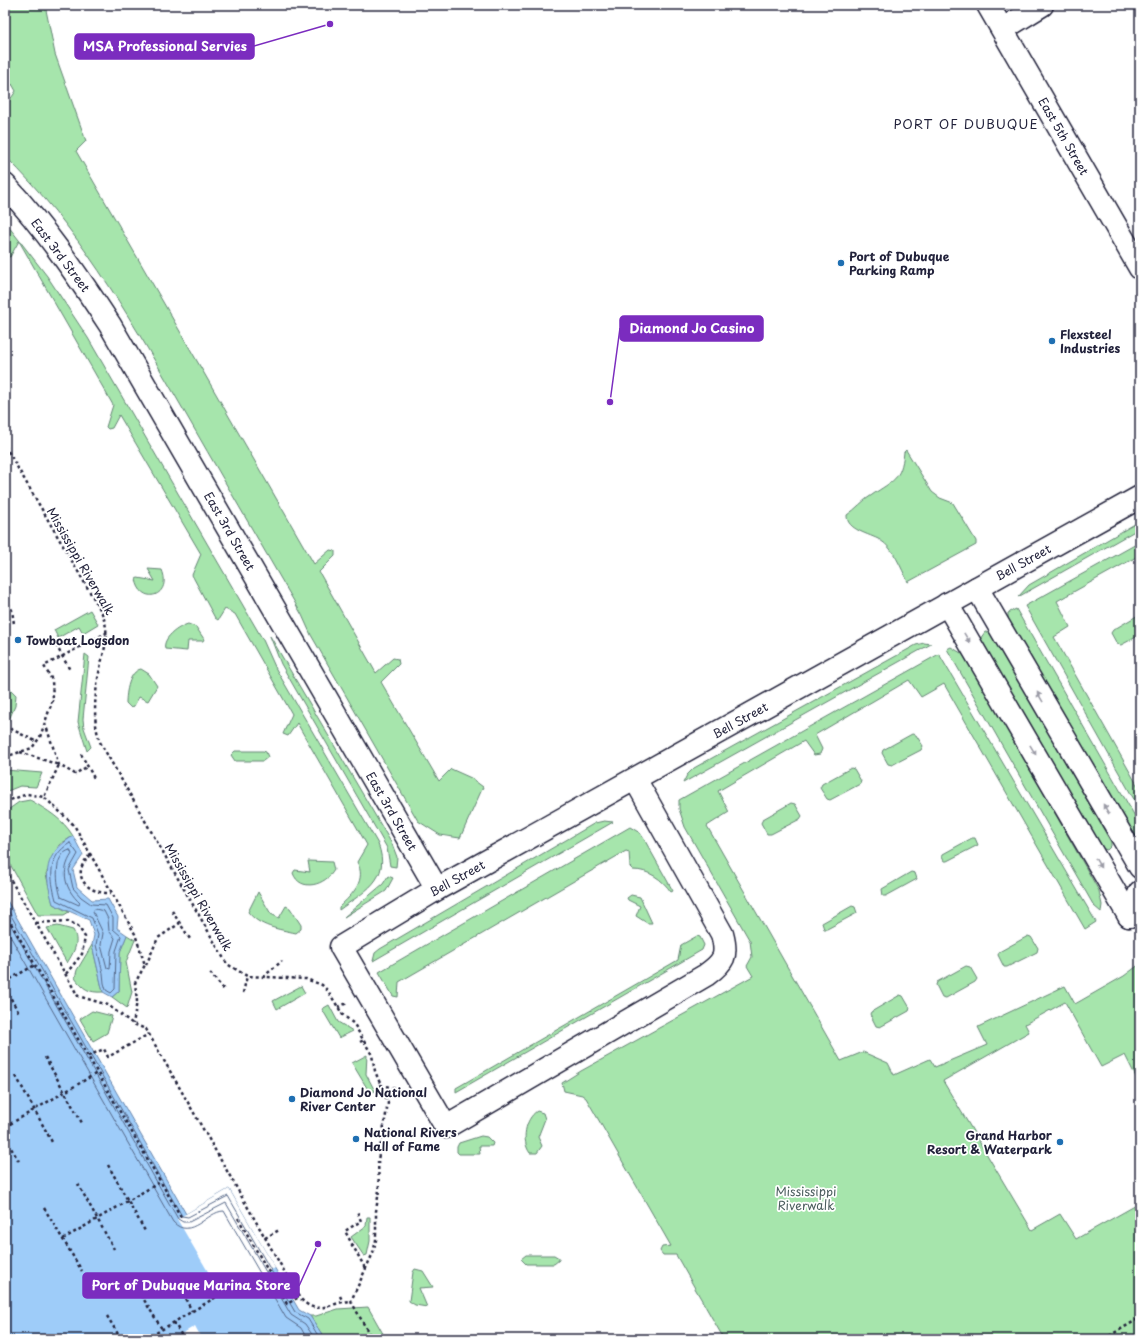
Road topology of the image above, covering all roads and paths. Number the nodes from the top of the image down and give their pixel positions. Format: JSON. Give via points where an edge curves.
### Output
{"nodes":[{"id":1,"x":988,"y":5,"type":"edge"},
{"id":2,"x":1042,"y":5,"type":"edge"},
{"id":3,"x":1003,"y":29,"type":"junction"},
{"id":4,"x":5,"y":185,"type":"edge"},
{"id":5,"x":1140,"y":268,"type":"edge"},
{"id":6,"x":5,"y":446,"type":"edge"},
{"id":7,"x":1140,"y":497,"type":"edge"},
{"id":8,"x":977,"y":588,"type":"junction"},
{"id":9,"x":5,"y":598,"type":"edge"},
{"id":10,"x":947,"y":604,"type":"junction"},
{"id":11,"x":14,"y":624,"type":"dead end"},
{"id":12,"x":108,"y":632,"type":"junction"},
{"id":13,"x":56,"y":645,"type":"dead end"},
{"id":14,"x":62,"y":657,"type":"junction"},
{"id":15,"x":70,"y":670,"type":"dead end"},
{"id":16,"x":45,"y":722,"type":"junction"},
{"id":17,"x":5,"y":726,"type":"edge"},
{"id":18,"x":37,"y":742,"type":"junction"},
{"id":19,"x":20,"y":752,"type":"junction"},
{"id":20,"x":81,"y":754,"type":"dead end"},
{"id":21,"x":5,"y":757,"type":"edge"},
{"id":22,"x":59,"y":765,"type":"junction"},
{"id":23,"x":88,"y":766,"type":"junction"},
{"id":24,"x":635,"y":778,"type":"junction"},
{"id":25,"x":95,"y":780,"type":"dead end"},
{"id":26,"x":44,"y":797,"type":"junction"},
{"id":27,"x":5,"y":802,"type":"edge"},
{"id":28,"x":90,"y":855,"type":"junction"},
{"id":29,"x":1140,"y":867,"type":"edge"},
{"id":30,"x":5,"y":870,"type":"edge"},
{"id":31,"x":437,"y":889,"type":"junction"},
{"id":32,"x":1140,"y":892,"type":"edge"},
{"id":33,"x":111,"y":893,"type":"junction"},
{"id":34,"x":172,"y":911,"type":"dead end"},
{"id":35,"x":5,"y":913,"type":"edge"},
{"id":36,"x":36,"y":923,"type":"junction"},
{"id":37,"x":180,"y":923,"type":"junction"},
{"id":38,"x":190,"y":939,"type":"dead end"},
{"id":39,"x":282,"y":961,"type":"dead end"},
{"id":40,"x":145,"y":965,"type":"junction"},
{"id":41,"x":35,"y":966,"type":"junction"},
{"id":42,"x":210,"y":973,"type":"dead end"},
{"id":43,"x":65,"y":975,"type":"junction"},
{"id":44,"x":247,"y":976,"type":"junction"},
{"id":45,"x":262,"y":977,"type":"junction"},
{"id":46,"x":5,"y":982,"type":"edge"},
{"id":47,"x":5,"y":988,"type":"edge"},
{"id":48,"x":225,"y":991,"type":"dead end"},
{"id":49,"x":243,"y":993,"type":"dead end"},
{"id":50,"x":349,"y":1002,"type":"dead end"},
{"id":51,"x":338,"y":1007,"type":"junction"},
{"id":52,"x":19,"y":1013,"type":"dead end"},
{"id":53,"x":133,"y":1024,"type":"junction"},
{"id":54,"x":149,"y":1034,"type":"junction"},
{"id":55,"x":364,"y":1040,"type":"junction"},
{"id":56,"x":360,"y":1042,"type":"dead end"},
{"id":57,"x":45,"y":1057,"type":"dead end"},
{"id":58,"x":88,"y":1057,"type":"junction"},
{"id":59,"x":97,"y":1073,"type":"junction"},
{"id":60,"x":16,"y":1076,"type":"dead end"},
{"id":61,"x":380,"y":1085,"type":"junction"},
{"id":62,"x":399,"y":1089,"type":"dead end"},
{"id":63,"x":65,"y":1092,"type":"junction"},
{"id":64,"x":34,"y":1110,"type":"junction"},
{"id":65,"x":82,"y":1123,"type":"dead end"},
{"id":66,"x":5,"y":1127,"type":"edge"},
{"id":67,"x":5,"y":1138,"type":"edge"},
{"id":68,"x":52,"y":1142,"type":"dead end"},
{"id":69,"x":20,"y":1163,"type":"dead end"},
{"id":70,"x":108,"y":1165,"type":"dead end"},
{"id":71,"x":160,"y":1182,"type":"junction"},
{"id":72,"x":78,"y":1184,"type":"dead end"},
{"id":73,"x":128,"y":1201,"type":"junction"},
{"id":74,"x":44,"y":1208,"type":"dead end"},
{"id":75,"x":356,"y":1211,"type":"dead end"},
{"id":76,"x":181,"y":1217,"type":"dead end"},
{"id":77,"x":238,"y":1218,"type":"dead end"},
{"id":78,"x":97,"y":1219,"type":"junction"},
{"id":79,"x":279,"y":1230,"type":"dead end"},
{"id":80,"x":145,"y":1231,"type":"dead end"},
{"id":81,"x":265,"y":1238,"type":"junction"},
{"id":82,"x":63,"y":1239,"type":"junction"},
{"id":83,"x":114,"y":1249,"type":"dead end"},
{"id":84,"x":366,"y":1268,"type":"junction"},
{"id":85,"x":82,"y":1271,"type":"dead end"},
{"id":86,"x":174,"y":1278,"type":"dead end"},
{"id":87,"x":221,"y":1294,"type":"dead end"},
{"id":88,"x":141,"y":1296,"type":"dead end"},
{"id":89,"x":340,"y":1296,"type":"dead end"},
{"id":90,"x":299,"y":1297,"type":"junction"},
{"id":91,"x":351,"y":1301,"type":"junction"},
{"id":92,"x":343,"y":1302,"type":"junction"},
{"id":93,"x":192,"y":1311,"type":"junction"},
{"id":94,"x":107,"y":1316,"type":"dead end"},
{"id":95,"x":1140,"y":1318,"type":"edge"},
{"id":96,"x":174,"y":1322,"type":"junction"},
{"id":97,"x":162,"y":1329,"type":"junction"},
{"id":98,"x":183,"y":1338,"type":"edge"},
{"id":99,"x":121,"y":1339,"type":"edge"},
{"id":100,"x":146,"y":1339,"type":"edge"},
{"id":101,"x":372,"y":1339,"type":"edge"},
{"id":102,"x":1105,"y":1339,"type":"edge"}],
"edges":[{"from":1,"to":3,"type":"street","name":"East 5th Street"},
{"from":2,"to":3,"type":"street"},
{"from":3,"to":5,"type":"street","name":"East 5th Street"},
{"from":4,"to":31,"type":"street","name":"East 3rd Street","via":[[46,232],[110,325]]},
{"from":6,"to":12,"type":"path","name":"Mississippi Riverwalk","via":[[101,611]]},
{"from":7,"to":8,"type":"street","name":"Bell Street"},
{"from":8,"to":10,"type":"street","name":"Bell Street"},
{"from":29,"to":8,"type":"street","one_way":true},
{"from":9,"to":11,"type":"path","via":[[12,610]]},
{"from":10,"to":24,"type":"street","name":"Bell Street"},
{"from":10,"to":32,"type":"street","one_way":true,"via":[[1129,916]]},
{"from":12,"to":14,"type":"path"},
{"from":12,"to":44,"type":"path","name":"Mississippi Riverwalk","via":[[99,672],[94,716],[100,742],[223,958],[227,964]]},
{"from":13,"to":14,"type":"path"},
{"from":14,"to":15,"type":"path"},
{"from":14,"to":16,"type":"path","via":[[44,666],[52,680],[53,699]]},
{"from":16,"to":18,"type":"path"},
{"from":16,"to":22,"type":"path"},
{"from":17,"to":18,"type":"path"},
{"from":18,"to":19,"type":"path","via":[[32,748]]},
{"from":19,"to":21,"type":"path"},
{"from":19,"to":22,"type":"path"},
{"from":20,"to":23,"type":"path"},
{"from":22,"to":23,"type":"path","via":[[75,774]]},
{"from":22,"to":26,"type":"path"},
{"from":23,"to":25,"type":"path"},
{"from":24,"to":31,"type":"street","name":"Bell Street"},
{"from":24,"to":31,"type":"street","name":"Bell Street","via":[[722,934],[726,946],[724,958],[706,975],[446,1127],[341,947]]},
{"from":26,"to":27,"type":"path","via":[[27,794]]},
{"from":26,"to":28,"type":"path","via":[[74,825]]},
{"from":28,"to":33,"type":"path"},
{"from":28,"to":33,"type":"path","via":[[80,872],[84,882],[99,894]]},
{"from":30,"to":36,"type":"path"},
{"from":33,"to":40,"type":"path","via":[[135,934]]},
{"from":34,"to":37,"type":"path"},
{"from":35,"to":41,"type":"path"},
{"from":36,"to":43,"type":"path"},
{"from":36,"to":43,"type":"path","via":[[68,921],[78,926],[85,937],[82,954]]},
{"from":37,"to":38,"type":"path"},
{"from":37,"to":40,"type":"path","via":[[158,938]]},
{"from":39,"to":45,"type":"path"},
{"from":40,"to":53,"type":"path","via":[[135,983],[138,1001]]},
{"from":41,"to":46,"type":"path"},
{"from":41,"to":58,"type":"path"},
{"from":42,"to":48,"type":"path"},
{"from":43,"to":53,"type":"path","via":[[78,996],[108,1005]]},
{"from":44,"to":45,"type":"path","name":"Mississippi Riverwalk"},
{"from":44,"to":49,"type":"path"},
{"from":45,"to":51,"type":"path","name":"Mississippi Riverwalk","via":[[314,981],[328,991]]},
{"from":47,"to":52,"type":"path"},
{"from":50,"to":51,"type":"path"},
{"from":51,"to":55,"type":"path","name":"Mississippi Riverwalk","via":[[354,1024]]},
{"from":53,"to":54,"type":"path","via":[[146,1029]]},
{"from":54,"to":58,"type":"path","via":[[108,1058],[104,1049]]},
{"from":54,"to":81,"type":"path"},
{"from":55,"to":56,"type":"path"},
{"from":55,"to":61,"type":"path","name":"Mississippi Riverwalk","via":[[372,1055]]},
{"from":57,"to":63,"type":"path"},
{"from":58,"to":59,"type":"path"},
{"from":59,"to":63,"type":"path"},
{"from":59,"to":71,"type":"path"},
{"from":60,"to":64,"type":"path"},
{"from":61,"to":62,"type":"path"},
{"from":61,"to":84,"type":"path","name":"Mississippi Riverwalk","via":[[388,1103],[378,1160],[380,1190],[376,1211],[376,1240]]},
{"from":63,"to":64,"type":"path"},
{"from":63,"to":65,"type":"path"},
{"from":64,"to":66,"type":"path"},
{"from":64,"to":68,"type":"path"},
{"from":67,"to":69,"type":"path"},
{"from":70,"to":73,"type":"path"},
{"from":71,"to":73,"type":"path"},
{"from":71,"to":76,"type":"path"},
{"from":72,"to":78,"type":"path"},
{"from":73,"to":78,"type":"path"},
{"from":73,"to":80,"type":"path"},
{"from":74,"to":82,"type":"path"},
{"from":75,"to":84,"type":"path","via":[[361,1221],[345,1231]]},
{"from":77,"to":90,"type":"path","via":[[287,1304]]},
{"from":78,"to":82,"type":"path"},
{"from":78,"to":83,"type":"path"},
{"from":79,"to":81,"type":"path"},
{"from":81,"to":90,"type":"path"},
{"from":82,"to":85,"type":"path"},
{"from":84,"to":91,"type":"path","name":"Mississippi Riverwalk"},
{"from":86,"to":93,"type":"path"},
{"from":87,"to":93,"type":"path"},
{"from":88,"to":97,"type":"path"},
{"from":89,"to":92,"type":"path"},
{"from":90,"to":92,"type":"path","via":[[304,1303],[315,1308]]},
{"from":91,"to":92,"type":"path"},
{"from":91,"to":101,"type":"path"},
{"from":93,"to":96,"type":"path"},
{"from":94,"to":99,"type":"path"},
{"from":95,"to":102,"type":"path"},
{"from":96,"to":97,"type":"path"},
{"from":96,"to":98,"type":"path"},
{"from":97,"to":100,"type":"path"}]}
